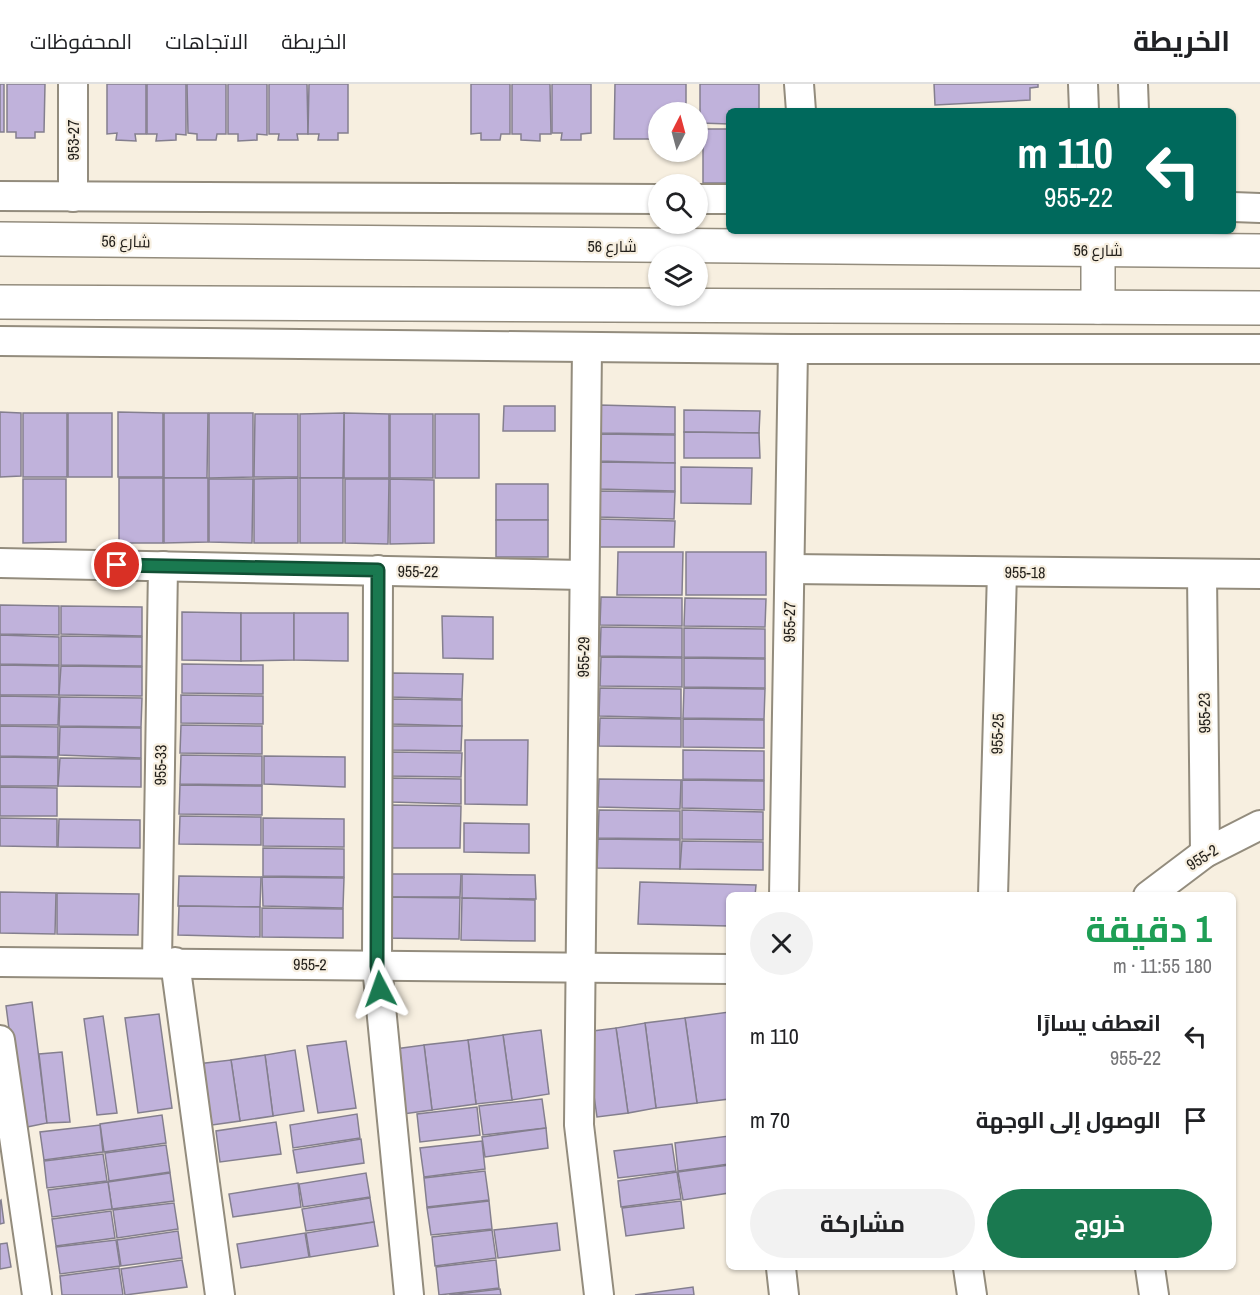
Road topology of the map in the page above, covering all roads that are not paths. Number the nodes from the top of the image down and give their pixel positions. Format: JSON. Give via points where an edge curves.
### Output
{"nodes":[{"id":1,"x":73,"y":84,"type":"edge"},
{"id":2,"x":799,"y":84,"type":"edge"},
{"id":3,"x":1083,"y":84,"type":"edge"},
{"id":4,"x":1133,"y":84,"type":"edge"},
{"id":5,"x":801,"y":108,"type":"edge"},
{"id":6,"x":1084,"y":108,"type":"edge"},
{"id":7,"x":1134,"y":108,"type":"edge"},
{"id":8,"x":0,"y":196,"type":"edge"},
{"id":9,"x":73,"y":197,"type":"junction"},
{"id":10,"x":648,"y":199,"type":"edge"},
{"id":11,"x":708,"y":199,"type":"edge"},
{"id":12,"x":726,"y":199,"type":"edge"},
{"id":13,"x":1236,"y":207,"type":"edge"},
{"id":14,"x":1260,"y":208,"type":"edge"},
{"id":15,"x":0,"y":239,"type":"edge"},
{"id":16,"x":809,"y":239,"type":"edge"},
{"id":17,"x":1098,"y":250,"type":"junction"},
{"id":18,"x":1260,"y":251,"type":"edge"},
{"id":19,"x":0,"y":302,"type":"edge"},
{"id":20,"x":1098,"y":307,"type":"junction"},
{"id":21,"x":1260,"y":308,"type":"edge"},
{"id":22,"x":0,"y":341,"type":"edge"},
{"id":23,"x":587,"y":347,"type":"junction"},
{"id":24,"x":793,"y":349,"type":"junction"},
{"id":25,"x":1260,"y":349,"type":"edge"},
{"id":26,"x":0,"y":563,"type":"edge"},
{"id":27,"x":163,"y":566,"type":"junction"},
{"id":28,"x":790,"y":569,"type":"junction"},
{"id":29,"x":378,"y":570,"type":"junction"},
{"id":30,"x":1002,"y":572,"type":"junction"},
{"id":31,"x":1202,"y":574,"type":"junction"},
{"id":32,"x":1260,"y":574,"type":"edge"},
{"id":33,"x":584,"y":575,"type":"junction"},
{"id":34,"x":1260,"y":825,"type":"edge"},
{"id":35,"x":1205,"y":853,"type":"junction"},
{"id":36,"x":784,"y":892,"type":"edge"},
{"id":37,"x":993,"y":892,"type":"edge"},
{"id":38,"x":1153,"y":892,"type":"edge"},
{"id":39,"x":0,"y":962,"type":"edge"},
{"id":40,"x":166,"y":963,"type":"junction"},
{"id":41,"x":377,"y":966,"type":"junction"},
{"id":42,"x":579,"y":968,"type":"junction"},
{"id":43,"x":726,"y":969,"type":"edge"},
{"id":44,"x":0,"y":1041,"type":"edge"},
{"id":45,"x":781,"y":1270,"type":"edge"},
{"id":46,"x":968,"y":1270,"type":"edge"},
{"id":47,"x":1150,"y":1270,"type":"edge"},
{"id":48,"x":38,"y":1295,"type":"edge"},
{"id":49,"x":220,"y":1295,"type":"edge"},
{"id":50,"x":409,"y":1295,"type":"edge"},
{"id":51,"x":599,"y":1295,"type":"edge"},
{"id":52,"x":784,"y":1295,"type":"edge"},
{"id":53,"x":972,"y":1295,"type":"edge"},
{"id":54,"x":1154,"y":1295,"type":"edge"}],
"edges":[{"from":1,"to":9,"type":"street","name":"953-27"},
{"from":2,"to":5,"type":"street"},
{"from":3,"to":6,"type":"street"},
{"from":4,"to":7,"type":"street"},
{"from":8,"to":9,"type":"street"},
{"from":9,"to":10,"type":"street"},
{"from":11,"to":12,"type":"street"},
{"from":13,"to":14,"type":"street"},
{"from":15,"to":16,"type":"street","name":"شارع 56"},
{"from":16,"to":17,"type":"street","name":"شارع 56"},
{"from":17,"to":18,"type":"street","name":"شارع 56"},
{"from":17,"to":20,"type":"street"},
{"from":19,"to":20,"type":"street"},
{"from":20,"to":21,"type":"street"},
{"from":22,"to":23,"type":"street"},
{"from":23,"to":24,"type":"street"},
{"from":23,"to":33,"type":"street","name":"955-29"},
{"from":24,"to":25,"type":"street"},
{"from":24,"to":28,"type":"street","name":"955-27"},
{"from":26,"to":27,"type":"street","name":"955-22"},
{"from":27,"to":29,"type":"street","name":"955-22"},
{"from":27,"to":40,"type":"street","name":"955-33"},
{"from":28,"to":30,"type":"street","name":"955-18"},
{"from":28,"to":36,"type":"street","name":"955-27"},
{"from":29,"to":33,"type":"street","name":"955-22"},
{"from":29,"to":41,"type":"street"},
{"from":30,"to":31,"type":"street","name":"955-18"},
{"from":30,"to":37,"type":"street","name":"955-25"},
{"from":31,"to":32,"type":"street","name":"955-18"},
{"from":31,"to":35,"type":"street","name":"955-23"},
{"from":33,"to":42,"type":"street","name":"955-29"},
{"from":34,"to":35,"type":"street","name":"955-2"},
{"from":35,"to":38,"type":"street","name":"955-2"},
{"from":39,"to":40,"type":"street","name":"955-2"},
{"from":40,"to":41,"type":"street","name":"955-2"},
{"from":40,"to":49,"type":"street","name":"955-33"},
{"from":41,"to":42,"type":"street","name":"955-2"},
{"from":41,"to":50,"type":"street"},
{"from":42,"to":43,"type":"street","name":"955-2"},
{"from":42,"to":51,"type":"street","name":"955-29","via":[[579,1125]]},
{"from":44,"to":48,"type":"street"},
{"from":45,"to":52,"type":"street"},
{"from":46,"to":53,"type":"street"},
{"from":47,"to":54,"type":"street"}]}
